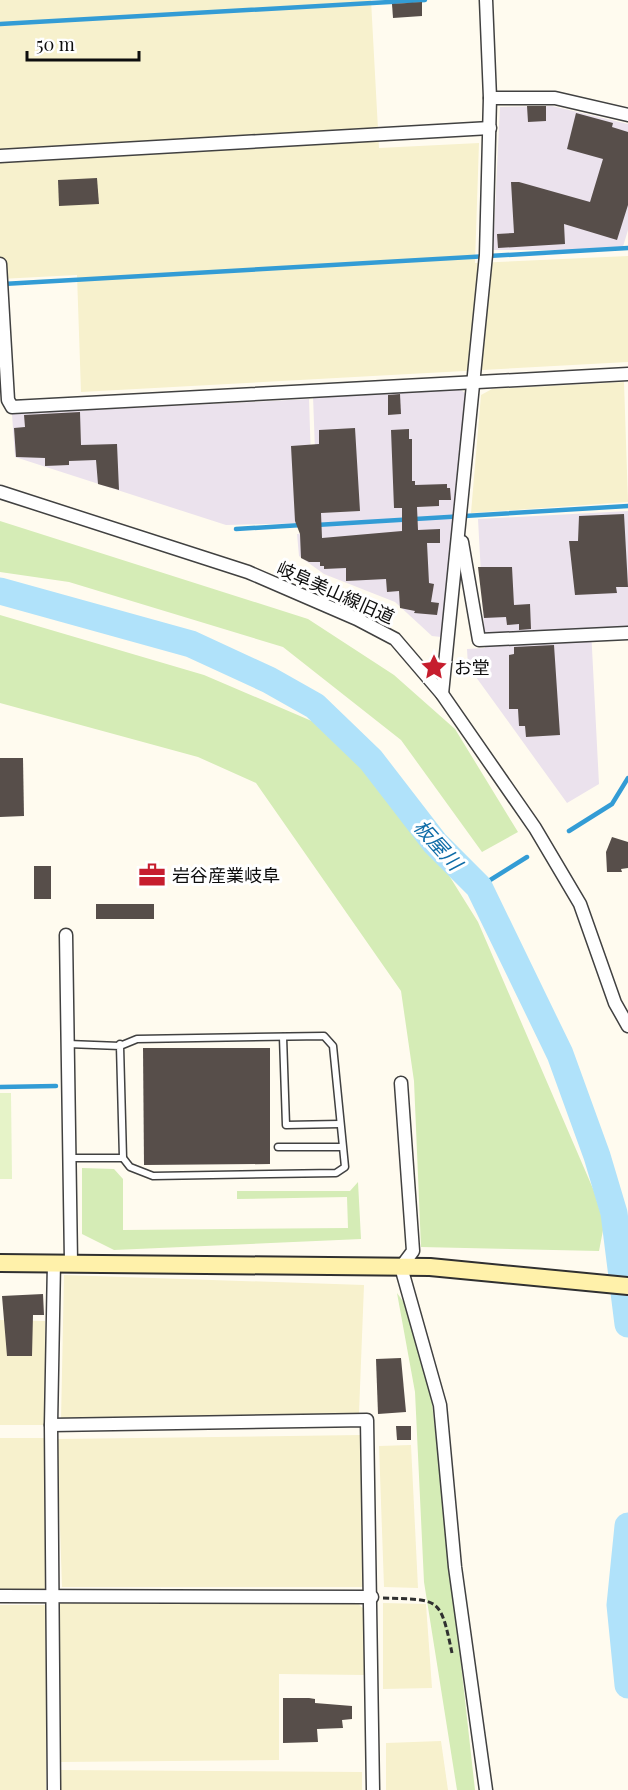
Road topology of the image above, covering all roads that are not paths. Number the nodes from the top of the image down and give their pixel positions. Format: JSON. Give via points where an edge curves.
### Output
{"nodes":[{"id":1,"x":486,"y":0,"type":"edge"},
{"id":2,"x":490,"y":98,"type":"junction"},
{"id":3,"x":628,"y":115,"type":"edge"},
{"id":4,"x":490,"y":128,"type":"junction"},
{"id":5,"x":0,"y":156,"type":"edge"},
{"id":6,"x":0,"y":264,"type":"edge"},
{"id":7,"x":628,"y":374,"type":"edge"},
{"id":8,"x":472,"y":384,"type":"junction"},
{"id":9,"x":0,"y":492,"type":"edge"},
{"id":10,"x":460,"y":531,"type":"junction"},
{"id":11,"x":628,"y":633,"type":"edge"},
{"id":12,"x":442,"y":694,"type":"junction"},
{"id":13,"x":66,"y":935,"type":"dead end"},
{"id":14,"x":628,"y":1026,"type":"edge"},
{"id":15,"x":283,"y":1036,"type":"junction"},
{"id":16,"x":67,"y":1044,"type":"junction"},
{"id":17,"x":120,"y":1045,"type":"junction"},
{"id":18,"x":401,"y":1083,"type":"dead end"},
{"id":19,"x":340,"y":1124,"type":"junction"},
{"id":20,"x":278,"y":1147,"type":"dead end"},
{"id":21,"x":342,"y":1147,"type":"junction"},
{"id":22,"x":69,"y":1158,"type":"junction"},
{"id":23,"x":123,"y":1158,"type":"junction"},
{"id":24,"x":54,"y":1262,"type":"junction"},
{"id":25,"x":71,"y":1262,"type":"junction"},
{"id":26,"x":0,"y":1263,"type":"edge"},
{"id":27,"x":401,"y":1267,"type":"junction"},
{"id":28,"x":628,"y":1286,"type":"edge"},
{"id":29,"x":51,"y":1425,"type":"junction"},
{"id":30,"x":0,"y":1596,"type":"edge"},
{"id":31,"x":53,"y":1596,"type":"junction"},
{"id":32,"x":372,"y":1598,"type":"junction"},
{"id":33,"x":483,"y":1787,"type":"edge"},
{"id":34,"x":54,"y":1790,"type":"edge"},
{"id":35,"x":373,"y":1790,"type":"edge"}],
"edges":[{"from":1,"to":2,"type":"street"},
{"from":2,"to":3,"type":"street","via":[[555,98]]},
{"from":2,"to":4,"type":"street"},
{"from":4,"to":5,"type":"street"},
{"from":4,"to":8,"type":"street","via":[[486,255]]},
{"from":6,"to":8,"type":"street","via":[[8,400],[12,407]]},
{"from":7,"to":8,"type":"street"},
{"from":8,"to":10,"type":"street"},
{"from":9,"to":12,"type":"street","name":"岐阜美山線旧道","via":[[248,573],[357,619],[395,639]]},
{"from":10,"to":11,"type":"street","via":[[479,640]]},
{"from":10,"to":12,"type":"street"},
{"from":12,"to":14,"type":"street","name":"岐阜美山線旧道","via":[[535,828],[580,904],[615,1004]]},
{"from":13,"to":16,"type":"street"},
{"from":15,"to":17,"type":"lane","via":[[137,1039]]},
{"from":15,"to":19,"type":"lane","via":[[324,1036],[333,1046]]},
{"from":15,"to":19,"type":"lane","via":[[286,1125]]},
{"from":16,"to":17,"type":"lane"},
{"from":16,"to":22,"type":"street"},
{"from":17,"to":23,"type":"lane"},
{"from":18,"to":27,"type":"street","via":[[413,1251]]},
{"from":19,"to":21,"type":"lane"},
{"from":20,"to":21,"type":"lane"},
{"from":21,"to":23,"type":"lane","via":[[345,1167],[336,1173],[153,1176],[130,1167]]},
{"from":22,"to":23,"type":"lane"},
{"from":22,"to":25,"type":"street"},
{"from":24,"to":25,"type":"street"},
{"from":24,"to":26,"type":"street"},
{"from":24,"to":29,"type":"street"},
{"from":25,"to":27,"type":"street"},
{"from":27,"to":28,"type":"street"},
{"from":27,"to":33,"type":"street","via":[[440,1405],[455,1567]]},
{"from":29,"to":31,"type":"street"},
{"from":29,"to":32,"type":"street","via":[[367,1420]]},
{"from":30,"to":31,"type":"street"},
{"from":31,"to":32,"type":"street"},
{"from":31,"to":34,"type":"street"},
{"from":32,"to":35,"type":"street"}]}
